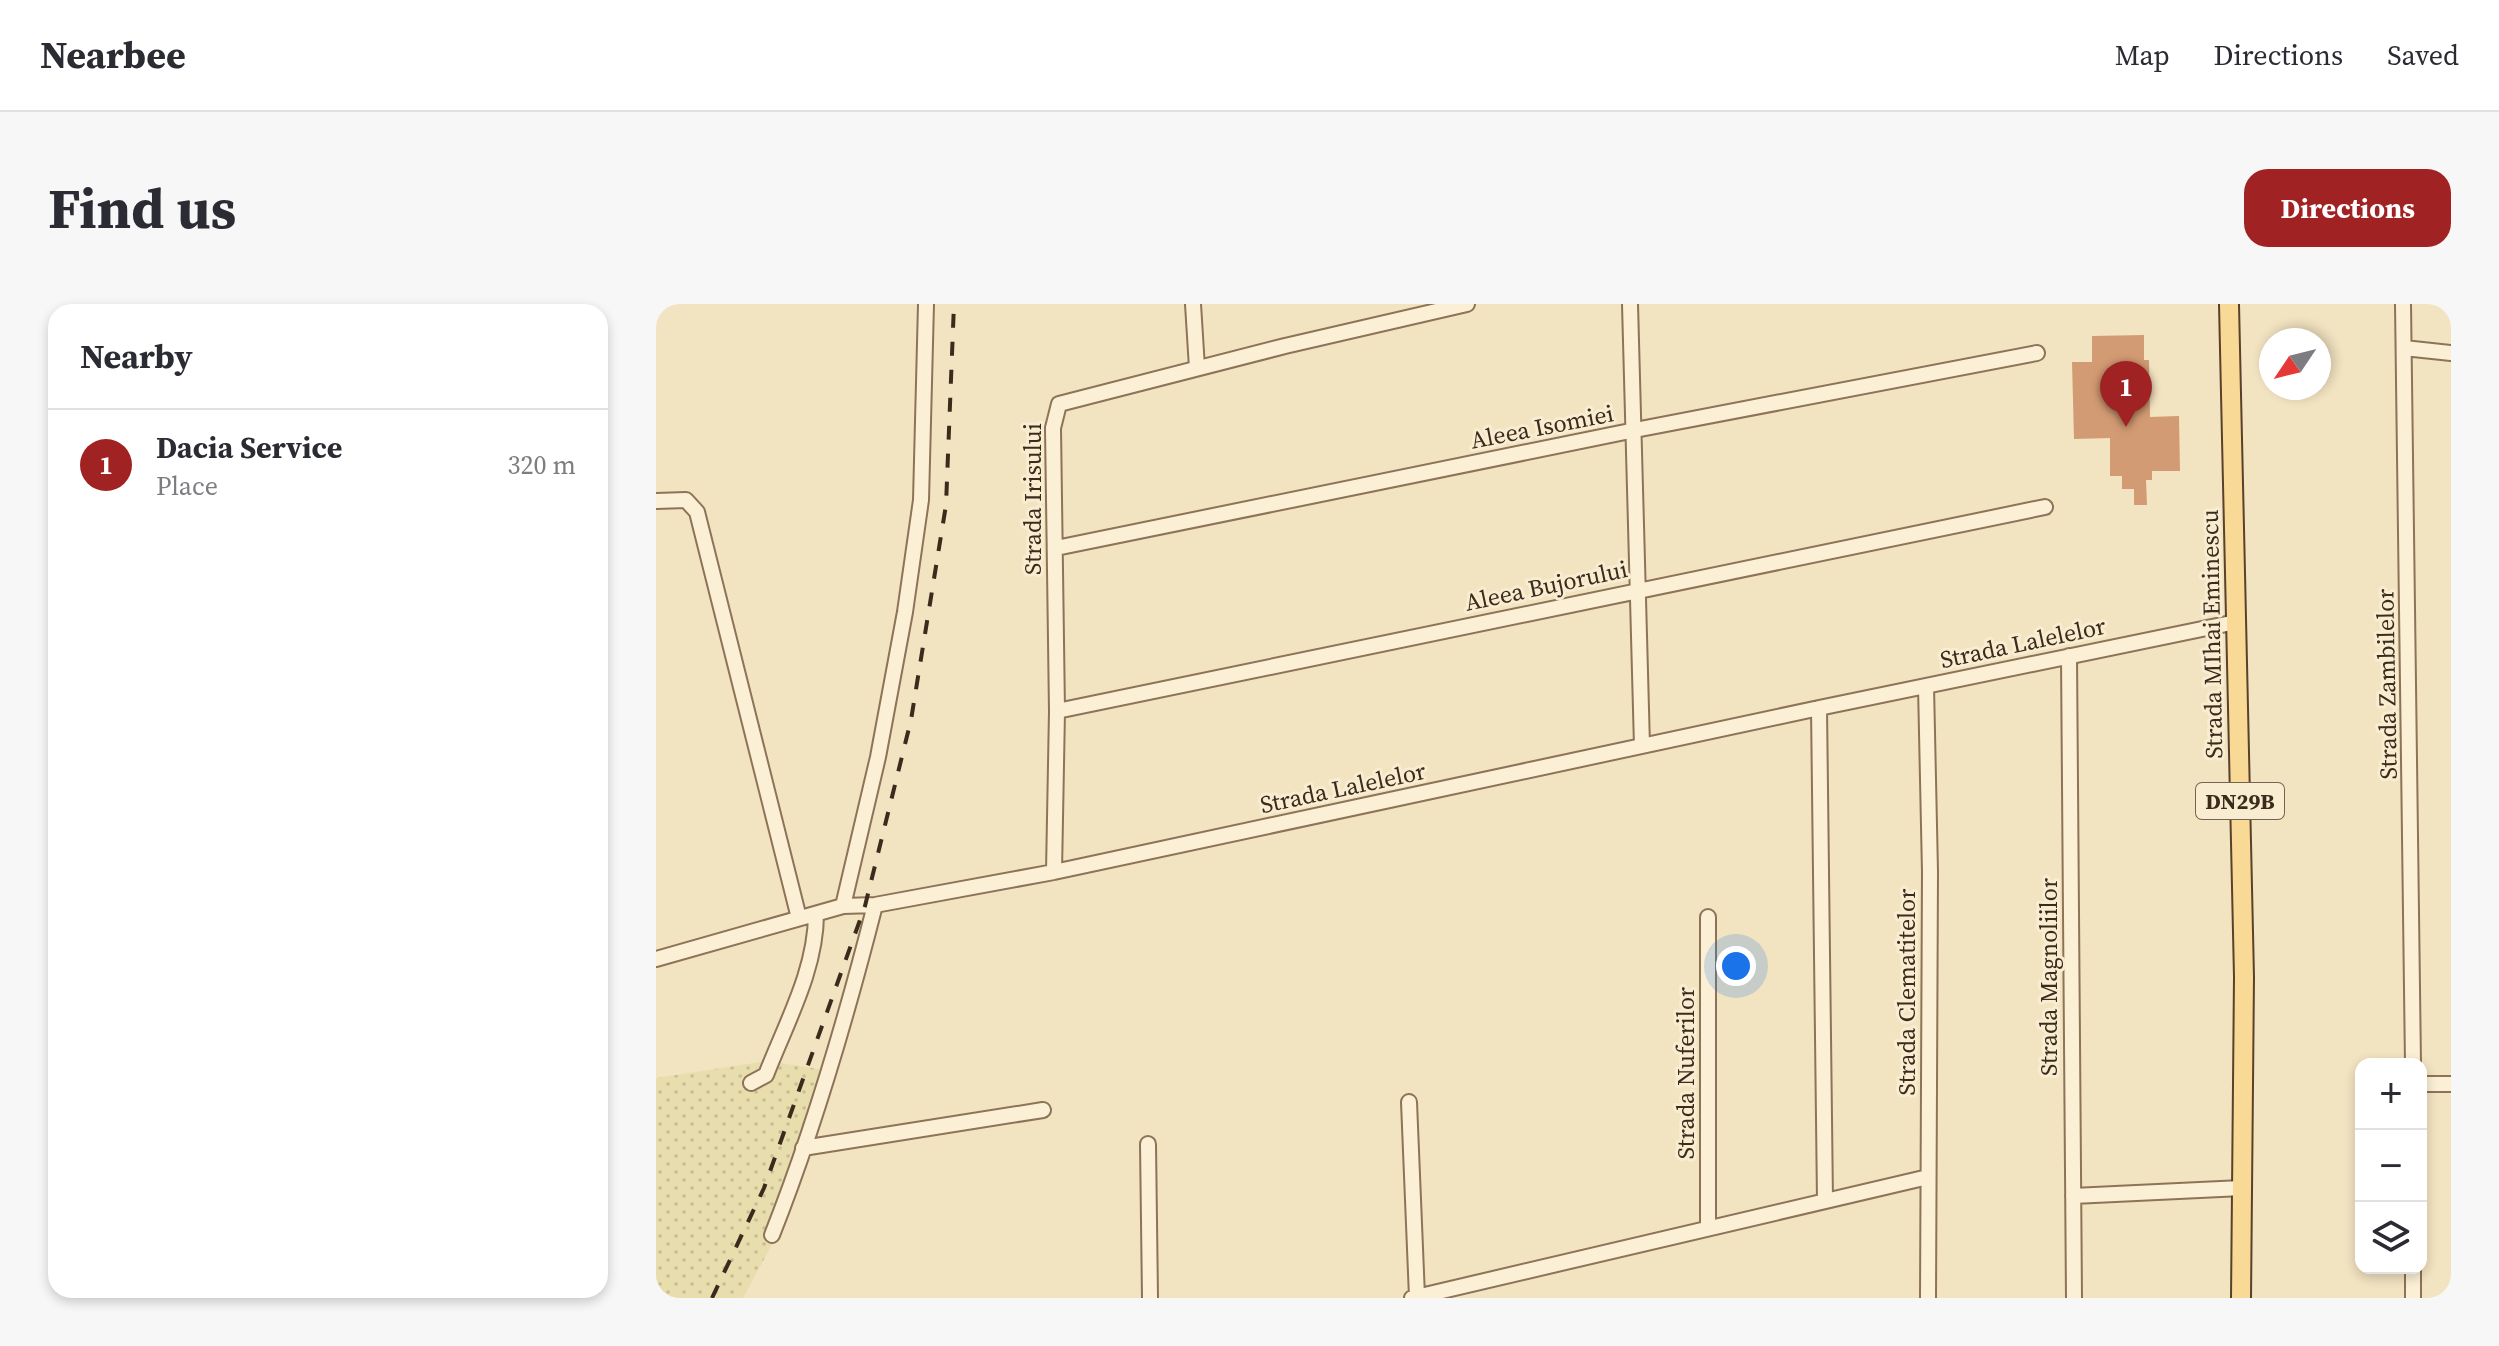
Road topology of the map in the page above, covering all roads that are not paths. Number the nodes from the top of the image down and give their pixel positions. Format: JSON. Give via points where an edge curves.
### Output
{"nodes":[{"id":1,"x":926,"y":304,"type":"edge"},
{"id":2,"x":1193,"y":304,"type":"edge"},
{"id":3,"x":1467,"y":304,"type":"edge"},
{"id":4,"x":1630,"y":304,"type":"edge"},
{"id":5,"x":2229,"y":304,"type":"edge"},
{"id":6,"x":2403,"y":304,"type":"edge"},
{"id":7,"x":2404,"y":348,"type":"junction"},
{"id":8,"x":2037,"y":353,"type":"dead end"},
{"id":9,"x":2451,"y":353,"type":"edge"},
{"id":10,"x":1197,"y":368,"type":"junction"},
{"id":11,"x":1635,"y":430,"type":"junction"},
{"id":12,"x":656,"y":501,"type":"edge"},
{"id":13,"x":2045,"y":507,"type":"dead end"},
{"id":14,"x":1056,"y":548,"type":"junction"},
{"id":15,"x":1639,"y":589,"type":"junction"},
{"id":16,"x":2236,"y":622,"type":"junction"},
{"id":17,"x":2069,"y":656,"type":"junction"},
{"id":18,"x":1926,"y":686,"type":"junction"},
{"id":19,"x":1819,"y":708,"type":"junction"},
{"id":20,"x":1057,"y":711,"type":"junction"},
{"id":21,"x":1642,"y":746,"type":"junction"},
{"id":22,"x":1054,"y":872,"type":"junction"},
{"id":23,"x":875,"y":905,"type":"junction"},
{"id":24,"x":843,"y":906,"type":"junction"},
{"id":25,"x":816,"y":914,"type":"junction"},
{"id":26,"x":1708,"y":917,"type":"dead end"},
{"id":27,"x":799,"y":918,"type":"junction"},
{"id":28,"x":656,"y":959,"type":"edge"},
{"id":29,"x":2413,"y":1058,"type":"edge"},
{"id":30,"x":751,"y":1083,"type":"dead end"},
{"id":31,"x":2427,"y":1084,"type":"edge"},
{"id":32,"x":2451,"y":1084,"type":"edge"},
{"id":33,"x":1409,"y":1102,"type":"dead end"},
{"id":34,"x":1043,"y":1110,"type":"dead end"},
{"id":35,"x":1148,"y":1144,"type":"dead end"},
{"id":36,"x":803,"y":1148,"type":"junction"},
{"id":37,"x":1928,"y":1177,"type":"junction"},
{"id":38,"x":2242,"y":1188,"type":"junction"},
{"id":39,"x":2073,"y":1196,"type":"junction"},
{"id":40,"x":1825,"y":1200,"type":"junction"},
{"id":41,"x":1708,"y":1228,"type":"junction"},
{"id":42,"x":772,"y":1235,"type":"dead end"},
{"id":43,"x":2413,"y":1274,"type":"edge"},
{"id":44,"x":1418,"y":1297,"type":"edge"},
{"id":45,"x":1150,"y":1298,"type":"edge"},
{"id":46,"x":1928,"y":1298,"type":"edge"},
{"id":47,"x":2074,"y":1298,"type":"edge"},
{"id":48,"x":2241,"y":1298,"type":"edge"},
{"id":49,"x":2413,"y":1298,"type":"edge"}],
"edges":[{"from":1,"to":24,"type":"street","via":[[921,500],[878,757]]},
{"from":2,"to":10,"type":"street"},
{"from":3,"to":10,"type":"street","name":"Strada Irisului"},
{"from":4,"to":11,"type":"street"},
{"from":5,"to":16,"type":"main road","name":"Strada MIhai Eminescu","number":"DN29B"},
{"from":6,"to":7,"type":"street","name":"Strada Zambilelor"},
{"from":7,"to":9,"type":"street"},
{"from":7,"to":29,"type":"street","name":"Strada Zambilelor"},
{"from":8,"to":11,"type":"street","name":"Aleea Isomiei"},
{"from":10,"to":14,"type":"street","name":"Strada Irisului","via":[[1059,404],[1053,428]]},
{"from":11,"to":14,"type":"street","name":"Aleea Isomiei"},
{"from":11,"to":15,"type":"street"},
{"from":12,"to":27,"type":"street","via":[[686,500],[697,512]]},
{"from":13,"to":15,"type":"street","name":"Aleea Bujorului"},
{"from":14,"to":20,"type":"street","name":"Strada Irisului"},
{"from":15,"to":20,"type":"street","name":"Aleea Bujorului"},
{"from":15,"to":21,"type":"street"},
{"from":16,"to":17,"type":"street","name":"Strada Lalelelor"},
{"from":16,"to":38,"type":"main road","name":"Strada MIhai Eminescu","number":"DN29B","via":[[2244,977]]},
{"from":17,"to":18,"type":"street","name":"Strada Lalelelor"},
{"from":17,"to":39,"type":"street","name":"Strada Magnoliilor"},
{"from":18,"to":19,"type":"street","name":"Strada Lalelelor"},
{"from":18,"to":37,"type":"street","name":"Strada Clematitelor"},
{"from":19,"to":21,"type":"street","name":"Strada Lalelelor"},
{"from":19,"to":40,"type":"street"},
{"from":20,"to":22,"type":"street","name":"Strada Irisului"},
{"from":21,"to":22,"type":"street","name":"Strada Lalelelor"},
{"from":22,"to":23,"type":"street","name":"Strada Lalelelor"},
{"from":23,"to":24,"type":"street","name":"Strada Lalelelor"},
{"from":23,"to":36,"type":"street"},
{"from":24,"to":25,"type":"street","name":"Strada Lalelelor"},
{"from":25,"to":27,"type":"street","name":"Strada Lalelelor"},
{"from":25,"to":30,"type":"street","via":[[809,966],[766,1075]]},
{"from":26,"to":41,"type":"street","name":"Strada Nuferilor"},
{"from":27,"to":28,"type":"street","name":"Strada Lalelelor"},
{"from":31,"to":32,"type":"street"},
{"from":33,"to":44,"type":"street"},
{"from":34,"to":36,"type":"street"},
{"from":35,"to":45,"type":"street"},
{"from":36,"to":42,"type":"street"},
{"from":37,"to":40,"type":"street"},
{"from":37,"to":46,"type":"street","name":"Strada Clematitelor"},
{"from":38,"to":39,"type":"street"},
{"from":38,"to":48,"type":"main road","name":"Strada MIhai Eminescu","number":"DN29B"},
{"from":39,"to":47,"type":"street","name":"Strada Magnoliilor"},
{"from":40,"to":41,"type":"street"},
{"from":41,"to":44,"type":"street"},
{"from":43,"to":49,"type":"street"}]}
